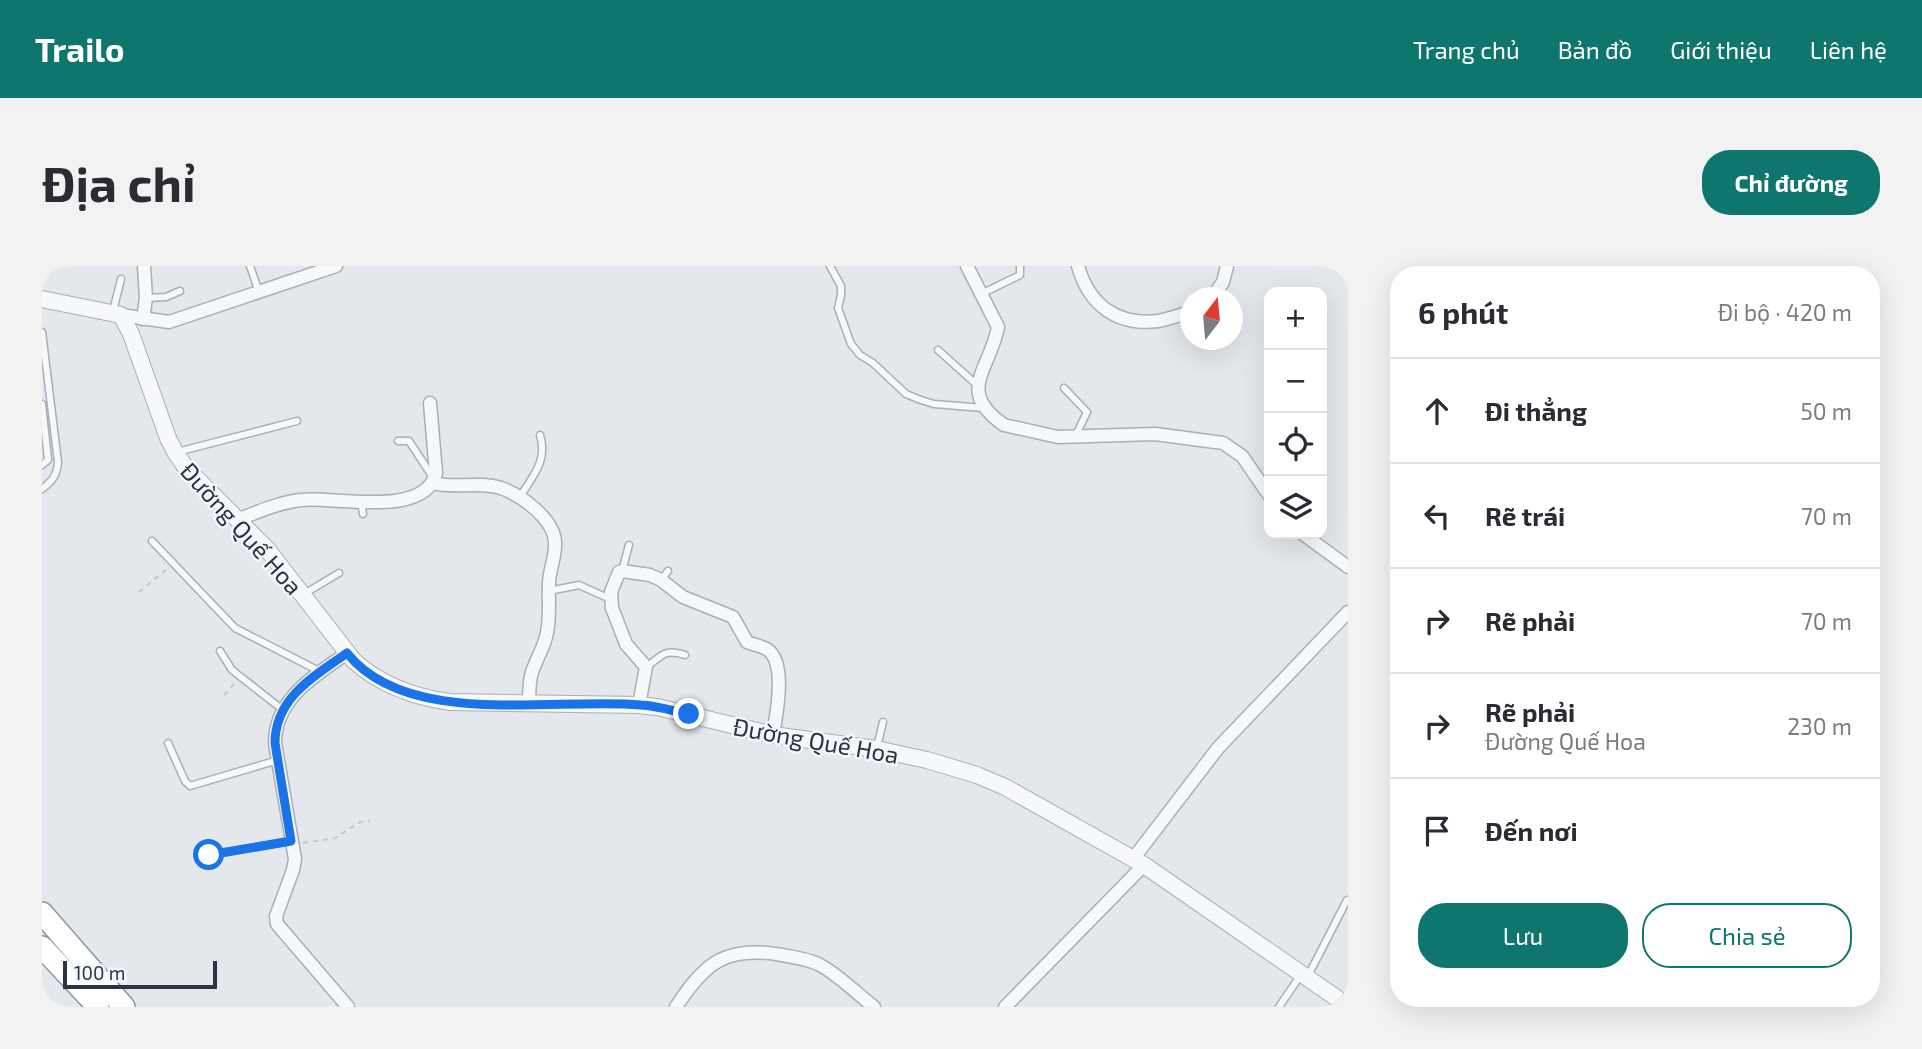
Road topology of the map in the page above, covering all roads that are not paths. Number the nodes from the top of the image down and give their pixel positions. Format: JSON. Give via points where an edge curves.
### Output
{"nodes":[{"id":1,"x":144,"y":266,"type":"edge"},
{"id":2,"x":250,"y":266,"type":"edge"},
{"id":3,"x":336,"y":266,"type":"edge"},
{"id":4,"x":830,"y":266,"type":"edge"},
{"id":5,"x":967,"y":266,"type":"edge"},
{"id":6,"x":1020,"y":266,"type":"edge"},
{"id":7,"x":1079,"y":266,"type":"edge"},
{"id":8,"x":1227,"y":266,"type":"edge"},
{"id":9,"x":121,"y":279,"type":"dead end"},
{"id":10,"x":1220,"y":287,"type":"edge"},
{"id":11,"x":180,"y":291,"type":"dead end"},
{"id":12,"x":259,"y":292,"type":"junction"},
{"id":13,"x":981,"y":294,"type":"junction"},
{"id":14,"x":146,"y":298,"type":"junction"},
{"id":15,"x":42,"y":299,"type":"edge"},
{"id":16,"x":117,"y":314,"type":"junction"},
{"id":17,"x":1180,"y":315,"type":"edge"},
{"id":18,"x":143,"y":319,"type":"junction"},
{"id":19,"x":42,"y":332,"type":"edge"},
{"id":20,"x":938,"y":350,"type":"dead end"},
{"id":21,"x":974,"y":382,"type":"junction"},
{"id":22,"x":1064,"y":388,"type":"dead end"},
{"id":23,"x":430,"y":403,"type":"dead end"},
{"id":24,"x":42,"y":404,"type":"edge"},
{"id":25,"x":984,"y":408,"type":"junction"},
{"id":26,"x":297,"y":421,"type":"dead end"},
{"id":27,"x":540,"y":435,"type":"dead end"},
{"id":28,"x":1076,"y":437,"type":"junction"},
{"id":29,"x":398,"y":441,"type":"dead end"},
{"id":30,"x":175,"y":452,"type":"junction"},
{"id":31,"x":42,"y":464,"type":"edge"},
{"id":32,"x":433,"y":481,"type":"junction"},
{"id":33,"x":1264,"y":488,"type":"edge"},
{"id":34,"x":42,"y":489,"type":"edge"},
{"id":35,"x":519,"y":498,"type":"junction"},
{"id":36,"x":239,"y":519,"type":"junction"},
{"id":37,"x":1310,"y":539,"type":"edge"},
{"id":38,"x":152,"y":541,"type":"dead end"},
{"id":39,"x":629,"y":545,"type":"dead end"},
{"id":40,"x":1348,"y":567,"type":"edge"},
{"id":41,"x":622,"y":571,"type":"junction"},
{"id":42,"x":339,"y":573,"type":"dead end"},
{"id":43,"x":549,"y":591,"type":"junction"},
{"id":44,"x":302,"y":595,"type":"junction"},
{"id":45,"x":610,"y":599,"type":"junction"},
{"id":46,"x":1348,"y":612,"type":"edge"},
{"id":47,"x":220,"y":651,"type":"dead end"},
{"id":48,"x":347,"y":653,"type":"junction"},
{"id":49,"x":685,"y":655,"type":"dead end"},
{"id":50,"x":646,"y":667,"type":"junction"},
{"id":51,"x":321,"y":671,"type":"junction"},
{"id":52,"x":529,"y":703,"type":"junction"},
{"id":53,"x":639,"y":705,"type":"junction"},
{"id":54,"x":284,"y":709,"type":"junction"},
{"id":55,"x":883,"y":722,"type":"dead end"},
{"id":56,"x":773,"y":735,"type":"junction"},
{"id":57,"x":169,"y":743,"type":"dead end"},
{"id":58,"x":876,"y":749,"type":"junction"},
{"id":59,"x":278,"y":760,"type":"junction"},
{"id":60,"x":292,"y":843,"type":"junction"},
{"id":61,"x":209,"y":855,"type":"dead end"},
{"id":62,"x":1138,"y":862,"type":"junction"},
{"id":63,"x":1347,"y":900,"type":"edge"},
{"id":64,"x":42,"y":913,"type":"edge"},
{"id":65,"x":42,"y":947,"type":"edge"},
{"id":66,"x":1304,"y":977,"type":"junction"},
{"id":67,"x":868,"y":1005,"type":"edge"},
{"id":68,"x":1348,"y":1006,"type":"edge"},
{"id":69,"x":99,"y":1007,"type":"edge"},
{"id":70,"x":124,"y":1007,"type":"edge"},
{"id":71,"x":348,"y":1007,"type":"edge"},
{"id":72,"x":676,"y":1007,"type":"edge"},
{"id":73,"x":1005,"y":1007,"type":"edge"},
{"id":74,"x":1279,"y":1007,"type":"edge"}],
"edges":[{"from":1,"to":14,"type":"street"},
{"from":2,"to":12,"type":"lane"},
{"from":3,"to":12,"type":"street"},
{"from":4,"to":25,"type":"lane","via":[[841,286],[838,308],[860,355],[906,394],[934,404]]},
{"from":5,"to":13,"type":"street"},
{"from":6,"to":13,"type":"lane","via":[[1020,275]]},
{"from":7,"to":17,"type":"street","via":[[1083,282],[1102,309],[1144,321]]},
{"from":8,"to":10,"type":"street"},
{"from":9,"to":16,"type":"lane"},
{"from":11,"to":14,"type":"lane"},
{"from":12,"to":18,"type":"street","via":[[169,322]]},
{"from":13,"to":21,"type":"street","via":[[998,327]]},
{"from":14,"to":18,"type":"street"},
{"from":15,"to":16,"type":"street"},
{"from":16,"to":18,"type":"street"},
{"from":16,"to":30,"type":"street","name":"Đường Quế Hoa","via":[[131,334]]},
{"from":19,"to":34,"type":"lane","via":[[58,462],[53,480]]},
{"from":20,"to":21,"type":"lane"},
{"from":21,"to":25,"type":"street"},
{"from":22,"to":28,"type":"lane","via":[[1087,412]]},
{"from":23,"to":32,"type":"street"},
{"from":24,"to":31,"type":"lane","via":[[48,460]]},
{"from":25,"to":28,"type":"street","via":[[1004,425],[1058,438]]},
{"from":26,"to":30,"type":"lane"},
{"from":27,"to":35,"type":"lane","via":[[542,460]]},
{"from":28,"to":33,"type":"street","via":[[1155,434],[1223,443],[1242,456]]},
{"from":29,"to":32,"type":"lane","via":[[409,441]]},
{"from":30,"to":36,"type":"street","name":"Đường Quế Hoa"},
{"from":32,"to":35,"type":"street","via":[[443,486],[498,487]]},
{"from":32,"to":36,"type":"street","via":[[411,497],[389,503],[362,508],[299,500]]},
{"from":35,"to":43,"type":"street","via":[[552,527],[555,555]]},
{"from":36,"to":44,"type":"street","name":"Đường Quế Hoa"},
{"from":37,"to":40,"type":"street"},
{"from":38,"to":51,"type":"lane","via":[[235,628]]},
{"from":39,"to":41,"type":"lane"},
{"from":41,"to":45,"type":"street"},
{"from":41,"to":56,"type":"street","via":[[664,575],[683,597],[733,617],[747,642],[768,649],[780,695]]},
{"from":42,"to":44,"type":"lane"},
{"from":43,"to":45,"type":"lane","via":[[579,585]]},
{"from":43,"to":52,"type":"street","via":[[549,626],[533,670]]},
{"from":44,"to":48,"type":"street","name":"Đường Quế Hoa"},
{"from":45,"to":50,"type":"street","via":[[626,644]]},
{"from":46,"to":62,"type":"street","via":[[1218,748]]},
{"from":47,"to":54,"type":"lane","via":[[232,670]]},
{"from":48,"to":51,"type":"street"},
{"from":48,"to":52,"type":"street","name":"Đường Quế Hoa","via":[[366,673],[428,699]]},
{"from":49,"to":50,"type":"lane","via":[[665,652]]},
{"from":50,"to":53,"type":"street"},
{"from":51,"to":54,"type":"street","via":[[301,685]]},
{"from":52,"to":53,"type":"street","name":"Đường Quế Hoa"},
{"from":53,"to":56,"type":"street","name":"Đường Quế Hoa"},
{"from":54,"to":59,"type":"street","via":[[275,729]]},
{"from":55,"to":58,"type":"lane"},
{"from":56,"to":58,"type":"street","name":"Đường Quế Hoa"},
{"from":57,"to":59,"type":"lane","via":[[190,786]]},
{"from":58,"to":62,"type":"street","name":"Đường Quế Hoa","via":[[996,783]]},
{"from":59,"to":60,"type":"street"},
{"from":60,"to":61,"type":"lane"},
{"from":60,"to":71,"type":"street","via":[[293,870],[277,924]]},
{"from":62,"to":66,"type":"street","name":"Đường Quế Hoa"},
{"from":62,"to":73,"type":"street"},
{"from":63,"to":66,"type":"lane"},
{"from":64,"to":70,"type":"highway"},
{"from":65,"to":69,"type":"highway"},
{"from":66,"to":68,"type":"street","name":"Đường Quế Hoa"},
{"from":66,"to":74,"type":"lane"},
{"from":67,"to":72,"type":"street","via":[[819,965],[751,952],[721,958],[707,967]]}]}
